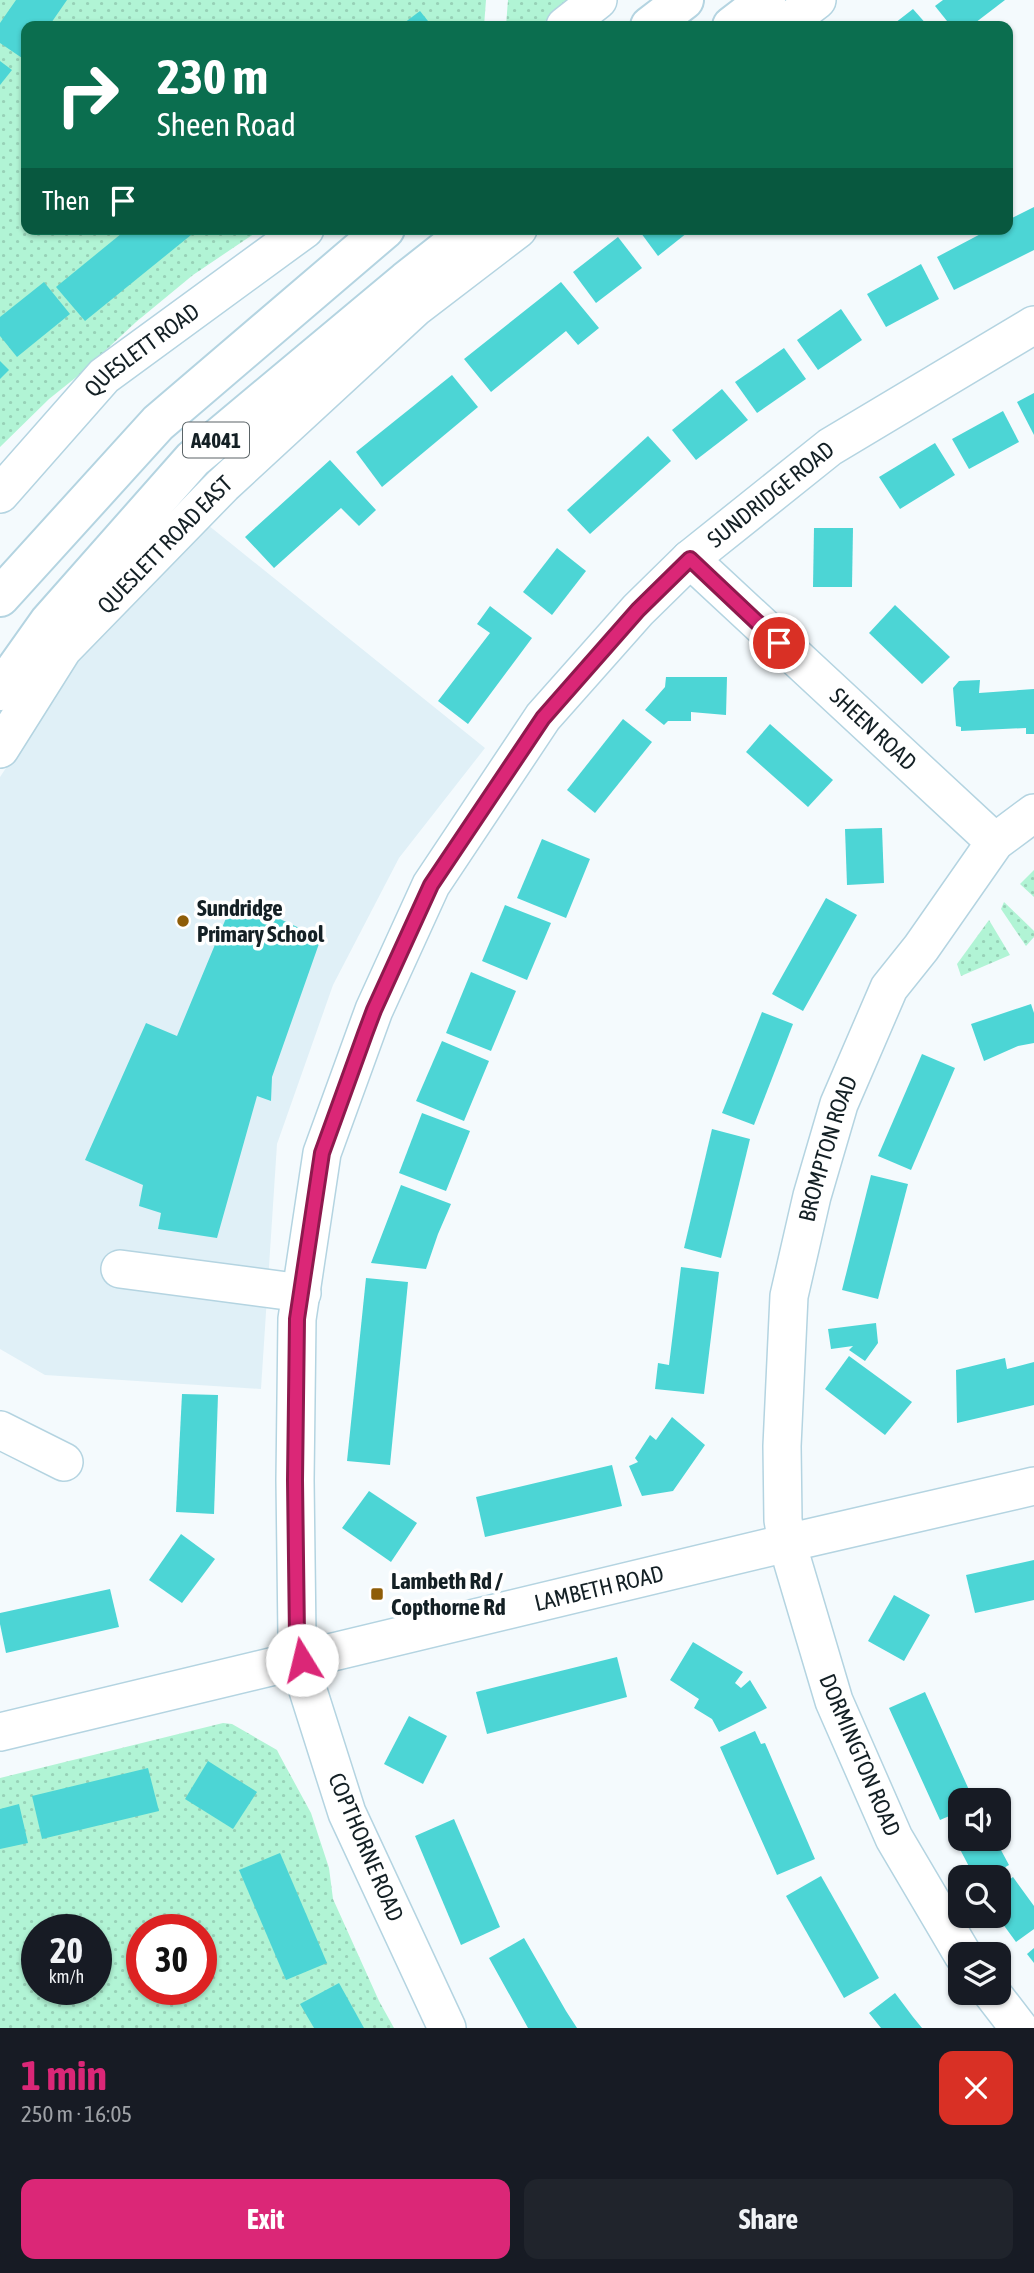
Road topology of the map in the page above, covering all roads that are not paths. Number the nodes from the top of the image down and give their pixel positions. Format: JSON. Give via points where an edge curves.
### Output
{"nodes":[{"id":1,"x":598,"y":0,"type":"edge"},
{"id":2,"x":684,"y":0,"type":"edge"},
{"id":3,"x":766,"y":0,"type":"edge"},
{"id":4,"x":817,"y":0,"type":"edge"},
{"id":5,"x":571,"y":21,"type":"edge"},
{"id":6,"x":657,"y":21,"type":"edge"},
{"id":7,"x":739,"y":21,"type":"edge"},
{"id":8,"x":790,"y":21,"type":"edge"},
{"id":9,"x":296,"y":235,"type":"edge"},
{"id":10,"x":378,"y":235,"type":"edge"},
{"id":11,"x":464,"y":235,"type":"edge"},
{"id":12,"x":510,"y":235,"type":"edge"},
{"id":13,"x":1034,"y":325,"type":"edge"},
{"id":14,"x":0,"y":494,"type":"edge"},
{"id":15,"x":690,"y":559,"type":"junction"},
{"id":16,"x":0,"y":597,"type":"edge"},
{"id":17,"x":0,"y":691,"type":"edge"},
{"id":18,"x":0,"y":749,"type":"edge"},
{"id":19,"x":1034,"y":813,"type":"edge"},
{"id":20,"x":995,"y":842,"type":"junction"},
{"id":21,"x":120,"y":1269,"type":"dead end"},
{"id":22,"x":302,"y":1293,"type":"junction"},
{"id":23,"x":0,"y":1430,"type":"edge"},
{"id":24,"x":64,"y":1462,"type":"dead end"},
{"id":25,"x":1034,"y":1486,"type":"edge"},
{"id":26,"x":787,"y":1543,"type":"junction"},
{"id":27,"x":302,"y":1660,"type":"junction"},
{"id":28,"x":0,"y":1732,"type":"edge"},
{"id":29,"x":955,"y":1942,"type":"edge"},
{"id":30,"x":1001,"y":2005,"type":"edge"},
{"id":31,"x":447,"y":2028,"type":"edge"},
{"id":32,"x":1019,"y":2028,"type":"edge"}],
"edges":[{"from":1,"to":5,"type":"street"},
{"from":2,"to":6,"type":"highway"},
{"from":3,"to":7,"type":"highway"},
{"from":4,"to":8,"type":"street"},
{"from":9,"to":14,"type":"street","name":"QUESLETT ROAD","via":[[104,376]]},
{"from":10,"to":16,"type":"highway","number":"A4041","via":[[158,423]]},
{"from":11,"to":17,"type":"highway","name":"QUESLETT ROAD EAST","number":"A4041","via":[[193,459],[49,622]]},
{"from":12,"to":18,"type":"street","name":"QUESLETT ROAD EAST","via":[[416,307],[223,485],[63,649]]},
{"from":13,"to":15,"type":"street","name":"SUNDRIDGE ROAD","via":[[830,447]]},
{"from":15,"to":20,"type":"street","name":"SHEEN ROAD"},
{"from":15,"to":22,"type":"street","name":"SUNDRIDGE ROAD","via":[[638,610],[543,718],[431,885],[374,1010],[322,1153]]},
{"from":19,"to":20,"type":"street","name":"BROMPTON ROAD"},
{"from":20,"to":26,"type":"street","name":"BROMPTON ROAD","via":[[889,988],[839,1104],[789,1296],[782,1446]]},
{"from":21,"to":22,"type":"street"},
{"from":22,"to":27,"type":"street","name":"SUNDRIDGE ROAD","via":[[297,1319],[295,1480],[297,1637]]},
{"from":23,"to":24,"type":"street"},
{"from":25,"to":26,"type":"street","name":"LAMBETH ROAD"},
{"from":26,"to":27,"type":"street","name":"LAMBETH ROAD"},
{"from":26,"to":29,"type":"street","name":"DORMINGTON ROAD","via":[[834,1701],[894,1838]]},
{"from":27,"to":28,"type":"street","name":"LAMBETH ROAD"},
{"from":27,"to":31,"type":"street","name":"COPTHORNE ROAD","via":[[347,1813]]},
{"from":30,"to":32,"type":"street"}]}
